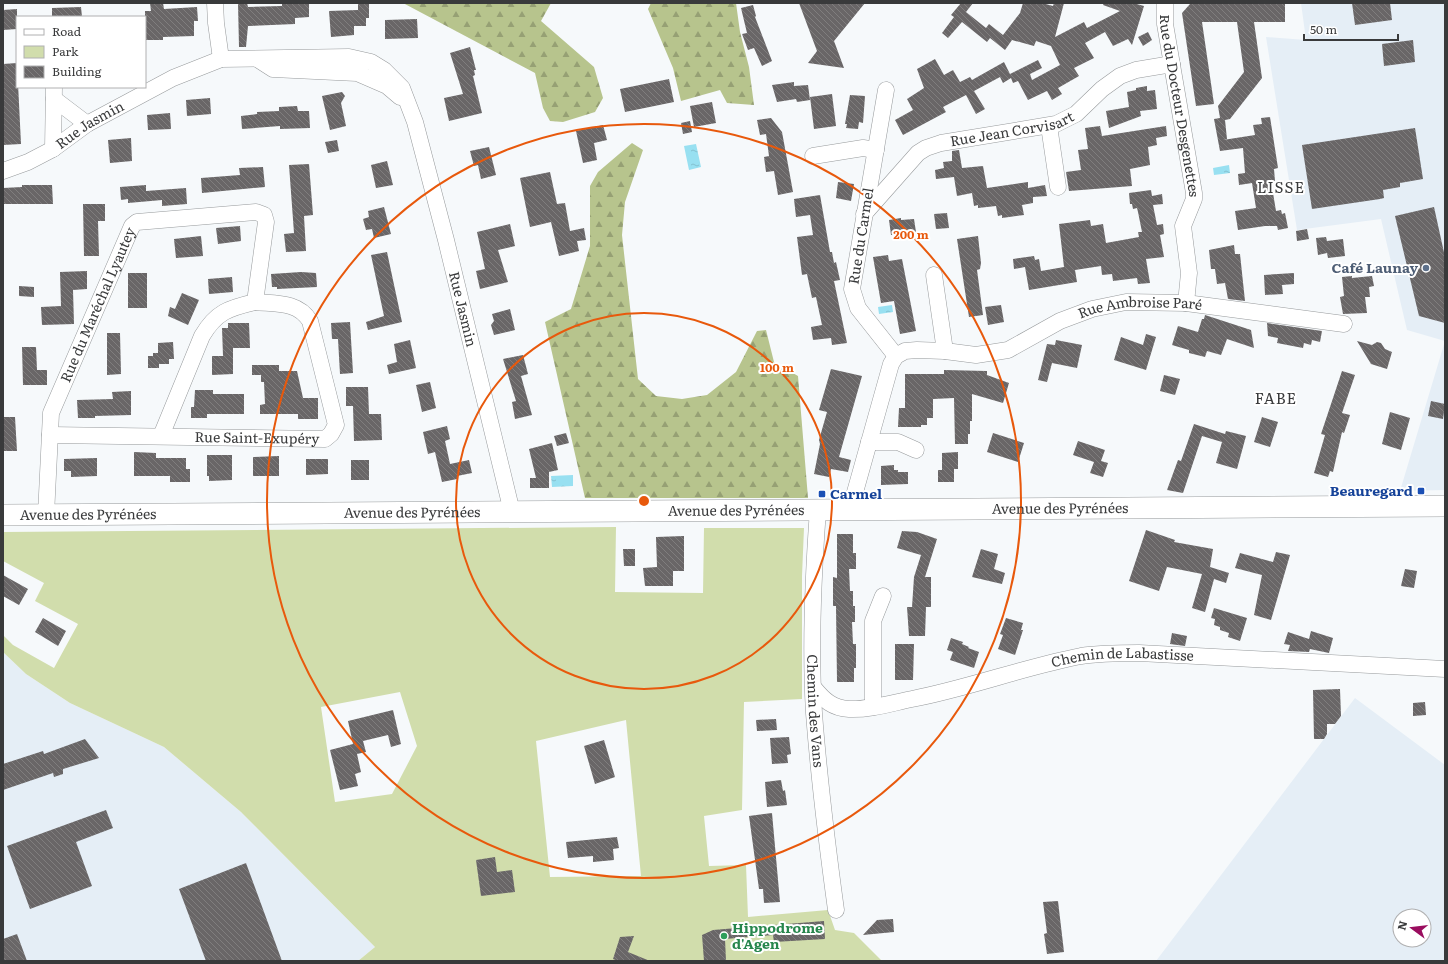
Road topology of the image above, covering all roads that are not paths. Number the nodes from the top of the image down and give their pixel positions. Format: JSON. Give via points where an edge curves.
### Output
{"nodes":[{"id":1,"x":215,"y":3,"type":"edge"},
{"id":2,"x":1165,"y":3,"type":"edge"},
{"id":3,"x":221,"y":59,"type":"junction"},
{"id":4,"x":1172,"y":64,"type":"junction"},
{"id":5,"x":886,"y":90,"type":"dead end"},
{"id":6,"x":54,"y":93,"type":"edge"},
{"id":7,"x":87,"y":124,"type":"junction"},
{"id":8,"x":1049,"y":126,"type":"junction"},
{"id":9,"x":53,"y":149,"type":"junction"},
{"id":10,"x":876,"y":150,"type":"junction"},
{"id":11,"x":813,"y":156,"type":"dead end"},
{"id":12,"x":3,"y":171,"type":"edge"},
{"id":13,"x":1058,"y":187,"type":"dead end"},
{"id":14,"x":864,"y":214,"type":"junction"},
{"id":15,"x":934,"y":275,"type":"dead end"},
{"id":16,"x":255,"y":302,"type":"junction"},
{"id":17,"x":1186,"y":303,"type":"junction"},
{"id":18,"x":1344,"y":324,"type":"dead end"},
{"id":19,"x":945,"y":351,"type":"junction"},
{"id":20,"x":896,"y":356,"type":"junction"},
{"id":21,"x":50,"y":435,"type":"junction"},
{"id":22,"x":161,"y":436,"type":"junction"},
{"id":23,"x":869,"y":442,"type":"junction"},
{"id":24,"x":916,"y":450,"type":"dead end"},
{"id":25,"x":1445,"y":506,"type":"edge"},
{"id":26,"x":818,"y":510,"type":"junction"},
{"id":27,"x":850,"y":510,"type":"junction"},
{"id":28,"x":512,"y":512,"type":"junction"},
{"id":29,"x":3,"y":515,"type":"edge"},
{"id":30,"x":46,"y":515,"type":"junction"},
{"id":31,"x":883,"y":596,"type":"dead end"},
{"id":32,"x":1445,"y":669,"type":"edge"},
{"id":33,"x":814,"y":688,"type":"junction"},
{"id":34,"x":873,"y":707,"type":"junction"},
{"id":35,"x":836,"y":910,"type":"dead end"}],
"edges":[{"from":1,"to":3,"type":"street"},
{"from":2,"to":4,"type":"street","name":"Rue du Docteur Desgenettes","via":[[1165,24]]},
{"from":3,"to":7,"type":"street","name":"Rue Jasmin","via":[[173,78]]},
{"from":3,"to":28,"type":"street","name":"Rue Jasmin","via":[[350,57],[384,70],[402,88],[410,106],[446,240]]},
{"from":4,"to":8,"type":"street","name":"Rue Jean Corvisart","via":[[1136,70],[1120,76],[1076,114]]},
{"from":4,"to":17,"type":"street","name":"Rue du Docteur Desgenettes","via":[[1194,193],[1183,226],[1189,273]]},
{"from":5,"to":10,"type":"street","name":"Rue du Carmel"},
{"from":6,"to":7,"type":"street"},
{"from":6,"to":9,"type":"street"},
{"from":7,"to":9,"type":"street","name":"Rue Jasmin"},
{"from":8,"to":13,"type":"street"},
{"from":8,"to":14,"type":"street","name":"Rue Jean Corvisart","via":[[941,143],[926,148],[911,160]]},
{"from":9,"to":12,"type":"street","name":"Rue Jasmin"},
{"from":10,"to":11,"type":"street","via":[[863,148]]},
{"from":10,"to":14,"type":"street","name":"Rue du Carmel"},
{"from":14,"to":20,"type":"street","name":"Rue du Carmel","via":[[853,283],[854,299],[858,308]]},
{"from":15,"to":19,"type":"street"},
{"from":16,"to":21,"type":"street","name":"Rue du Maréchal Lyautey","via":[[266,222],[264,215],[256,212],[138,222],[132,226],[51,414]]},
{"from":16,"to":22,"type":"street","via":[[220,313],[209,324]]},
{"from":16,"to":22,"type":"street","name":"Rue Saint-Exupéry","via":[[292,305],[308,317],[334,414],[336,425],[331,434],[325,439]]},
{"from":17,"to":18,"type":"street","name":"Rue Ambroise Paré"},
{"from":17,"to":19,"type":"street","name":"Rue Ambroise Paré","via":[[1145,301],[1111,304],[1060,321],[1008,350],[976,355]]},
{"from":19,"to":20,"type":"street","name":"Rue Ambroise Paré","via":[[905,351]]},
{"from":20,"to":23,"type":"street","via":[[891,364]]},
{"from":21,"to":22,"type":"street","name":"Rue Saint-Exupéry"},
{"from":21,"to":30,"type":"street","name":"Rue du Maréchal Lyautey"},
{"from":23,"to":24,"type":"street","via":[[898,442]]},
{"from":23,"to":27,"type":"street"},
{"from":25,"to":27,"type":"main road","name":"Avenue des Pyrénées"},
{"from":26,"to":27,"type":"main road","name":"Avenue des Pyrénées"},
{"from":26,"to":28,"type":"main road","name":"Avenue des Pyrénées"},
{"from":26,"to":33,"type":"street","name":"Chemin des Vans","via":[[813,570]]},
{"from":28,"to":30,"type":"main road","name":"Avenue des Pyrénées"},
{"from":29,"to":30,"type":"main road","name":"Avenue des Pyrénées"},
{"from":31,"to":34,"type":"street","via":[[874,621]]},
{"from":32,"to":34,"type":"street","name":"Chemin de Labastisse","via":[[1106,653],[1044,664],[932,695]]},
{"from":33,"to":34,"type":"street","name":"Chemin de Labastisse","via":[[825,702],[836,707]]},
{"from":33,"to":35,"type":"street","name":"Chemin des Vans","via":[[823,812]]}]}
